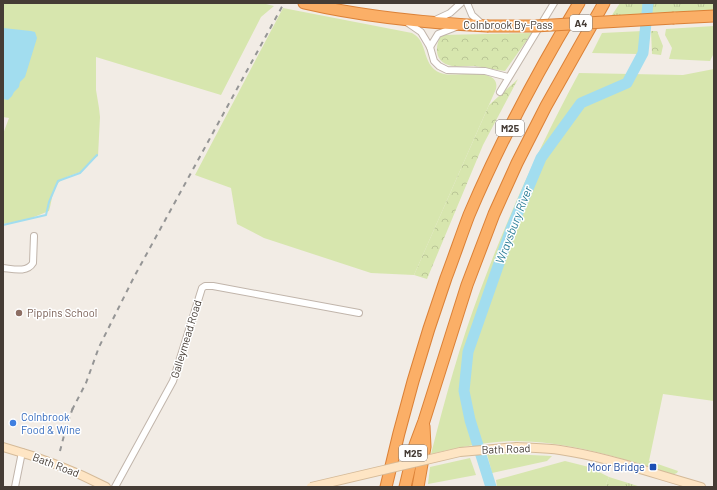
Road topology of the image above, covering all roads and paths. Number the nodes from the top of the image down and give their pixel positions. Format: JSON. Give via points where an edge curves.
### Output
{"nodes":[{"id":1,"x":304,"y":3,"type":"edge"},
{"id":2,"x":461,"y":3,"type":"edge"},
{"id":3,"x":467,"y":3,"type":"edge"},
{"id":4,"x":554,"y":3,"type":"edge"},
{"id":5,"x":579,"y":3,"type":"edge"},
{"id":6,"x":604,"y":3,"type":"edge"},
{"id":7,"x":714,"y":16,"type":"edge"},
{"id":8,"x":404,"y":20,"type":"junction"},
{"id":9,"x":428,"y":22,"type":"junction"},
{"id":10,"x":460,"y":25,"type":"junction"},
{"id":11,"x":487,"y":26,"type":"junction"},
{"id":12,"x":430,"y":47,"type":"junction"},
{"id":13,"x":508,"y":77,"type":"junction"},
{"id":14,"x":500,"y":92,"type":"dead end"},
{"id":15,"x":34,"y":236,"type":"dead end"},
{"id":16,"x":3,"y":268,"type":"edge"},
{"id":17,"x":359,"y":313,"type":"dead end"},
{"id":18,"x":424,"y":421,"type":"junction"},
{"id":19,"x":3,"y":447,"type":"edge"},
{"id":20,"x":22,"y":452,"type":"junction"},
{"id":21,"x":16,"y":487,"type":"edge"},
{"id":22,"x":106,"y":487,"type":"edge"},
{"id":23,"x":115,"y":487,"type":"edge"},
{"id":24,"x":311,"y":487,"type":"edge"},
{"id":25,"x":386,"y":487,"type":"edge"},
{"id":26,"x":405,"y":487,"type":"edge"},
{"id":27,"x":418,"y":487,"type":"edge"},
{"id":28,"x":701,"y":487,"type":"edge"}],
"edges":[{"from":1,"to":8,"type":"highway","name":"Colnbrook By-Pass","number":"A4"},
{"from":2,"to":9,"type":"street","via":[[450,14]]},
{"from":3,"to":11,"type":"street","via":[[472,15]]},
{"from":4,"to":13,"type":"street"},
{"from":5,"to":25,"type":"highway","number":"M25","via":[[514,120],[469,216],[428,330],[396,441]]},
{"from":6,"to":18,"type":"highway","number":"M25","via":[[546,106],[494,214],[467,285]]},
{"from":7,"to":11,"type":"highway","name":"Colnbrook By-Pass","number":"A4","bridge":true,"via":[[536,26]]},
{"from":8,"to":9,"type":"highway","name":"Colnbrook By-Pass","number":"A4"},
{"from":8,"to":12,"type":"street","via":[[419,30]]},
{"from":9,"to":10,"type":"highway","name":"Colnbrook By-Pass","number":"A4"},
{"from":10,"to":11,"type":"highway","name":"Colnbrook By-Pass","number":"A4"},
{"from":10,"to":12,"type":"street","via":[[441,32]]},
{"from":12,"to":13,"type":"street","via":[[436,64],[448,70],[485,71]]},
{"from":13,"to":14,"type":"street"},
{"from":15,"to":16,"type":"street","via":[[31,266],[27,270]]},
{"from":17,"to":23,"type":"street","name":"Galleymead Road","via":[[212,286],[202,288],[173,381]]},
{"from":18,"to":26,"type":"highway","number":"M25"},
{"from":18,"to":27,"type":"highway","number":"M25","via":[[425,447]]},
{"from":19,"to":20,"type":"street","name":"Bath Road"},
{"from":20,"to":21,"type":"street"},
{"from":20,"to":22,"type":"street","name":"Bath Road"},
{"from":24,"to":28,"type":"street","name":"Bath Road","bridge":true,"via":[[460,452],[517,447],[587,455]]}]}
